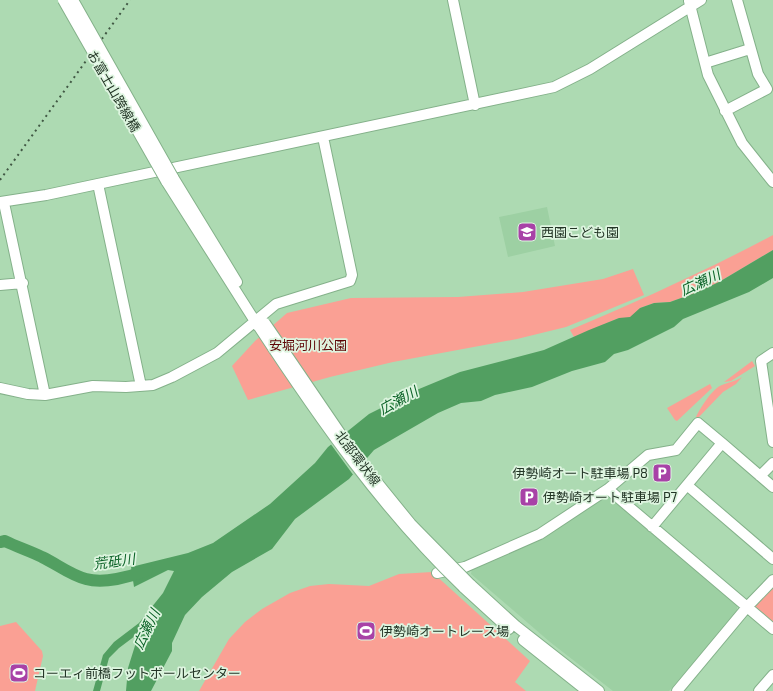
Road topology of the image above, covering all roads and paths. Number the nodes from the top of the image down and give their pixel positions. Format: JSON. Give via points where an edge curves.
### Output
{"nodes":[{"id":1,"x":63,"y":0,"type":"edge"},
{"id":2,"x":73,"y":0,"type":"edge"},
{"id":3,"x":453,"y":0,"type":"edge"},
{"id":4,"x":701,"y":0,"type":"edge"},
{"id":5,"x":737,"y":0,"type":"edge"},
{"id":6,"x":690,"y":3,"type":"edge"},
{"id":7,"x":750,"y":49,"type":"junction"},
{"id":8,"x":705,"y":63,"type":"junction"},
{"id":9,"x":475,"y":105,"type":"junction"},
{"id":10,"x":725,"y":111,"type":"junction"},
{"id":11,"x":323,"y":137,"type":"junction"},
{"id":12,"x":170,"y":179,"type":"junction"},
{"id":13,"x":773,"y":182,"type":"edge"},
{"id":14,"x":98,"y":184,"type":"junction"},
{"id":15,"x":2,"y":203,"type":"edge"},
{"id":16,"x":22,"y":283,"type":"junction"},
{"id":17,"x":0,"y":285,"type":"edge"},
{"id":18,"x":260,"y":322,"type":"junction"},
{"id":19,"x":773,"y":353,"type":"edge"},
{"id":20,"x":141,"y":386,"type":"junction"},
{"id":21,"x":0,"y":388,"type":"edge"},
{"id":22,"x":45,"y":395,"type":"junction"},
{"id":23,"x":772,"y":425,"type":"edge"},
{"id":24,"x":773,"y":442,"type":"edge"},
{"id":25,"x":722,"y":443,"type":"junction"},
{"id":26,"x":773,"y":463,"type":"edge"},
{"id":27,"x":760,"y":476,"type":"junction"},
{"id":28,"x":688,"y":486,"type":"junction"},
{"id":29,"x":773,"y":487,"type":"edge"},
{"id":30,"x":608,"y":489,"type":"junction"},
{"id":31,"x":652,"y":527,"type":"junction"},
{"id":32,"x":773,"y":559,"type":"edge"},
{"id":33,"x":437,"y":573,"type":"dead end"},
{"id":34,"x":773,"y":580,"type":"edge"},
{"id":35,"x":466,"y":585,"type":"junction"},
{"id":36,"x":747,"y":608,"type":"junction"},
{"id":37,"x":773,"y":629,"type":"edge"},
{"id":38,"x":773,"y":675,"type":"edge"},
{"id":39,"x":587,"y":691,"type":"edge"},
{"id":40,"x":599,"y":691,"type":"edge"},
{"id":41,"x":677,"y":691,"type":"edge"},
{"id":42,"x":759,"y":691,"type":"edge"}],
"edges":[{"from":1,"to":12,"type":"street","name":"お富士山跨線橋","bridge":true},
{"from":2,"to":12,"type":"street","name":"お富士山跨線橋","bridge":true},
{"from":3,"to":9,"type":"street"},
{"from":4,"to":6,"type":"street"},
{"from":5,"to":7,"type":"street"},
{"from":6,"to":8,"type":"street"},
{"from":6,"to":9,"type":"street","via":[[590,69],[564,83]]},
{"from":7,"to":8,"type":"street"},
{"from":7,"to":10,"type":"street","via":[[758,74],[767,90]]},
{"from":8,"to":10,"type":"street"},
{"from":9,"to":11,"type":"street"},
{"from":10,"to":13,"type":"street","via":[[742,143]]},
{"from":11,"to":14,"type":"street"},
{"from":11,"to":18,"type":"street","via":[[352,278],[350,281],[283,301]]},
{"from":12,"to":18,"type":"street","name":"北部環状線"},
{"from":14,"to":15,"type":"street"},
{"from":14,"to":20,"type":"street"},
{"from":15,"to":16,"type":"street"},
{"from":16,"to":17,"type":"street"},
{"from":16,"to":22,"type":"street"},
{"from":18,"to":20,"type":"street","via":[[197,364],[161,382]]},
{"from":18,"to":35,"type":"street","name":"北部環状線","bridge":true,"via":[[355,456]]},
{"from":19,"to":23,"type":"street","via":[[760,361]]},
{"from":20,"to":22,"type":"street","via":[[93,386]]},
{"from":21,"to":22,"type":"street"},
{"from":23,"to":24,"type":"street"},
{"from":25,"to":27,"type":"street"},
{"from":25,"to":28,"type":"street"},
{"from":25,"to":30,"type":"street","via":[[698,423],[676,450],[648,455]]},
{"from":26,"to":27,"type":"street"},
{"from":27,"to":29,"type":"street"},
{"from":28,"to":31,"type":"street"},
{"from":28,"to":32,"type":"street"},
{"from":30,"to":31,"type":"street"},
{"from":30,"to":33,"type":"street","via":[[540,534],[465,567]]},
{"from":31,"to":36,"type":"street"},
{"from":34,"to":36,"type":"street"},
{"from":35,"to":39,"type":"street","name":"北部環状線","via":[[512,632]]},
{"from":35,"to":40,"type":"street","name":"北部環状線"},
{"from":36,"to":37,"type":"street"},
{"from":36,"to":41,"type":"street"},
{"from":38,"to":42,"type":"street"}]}
